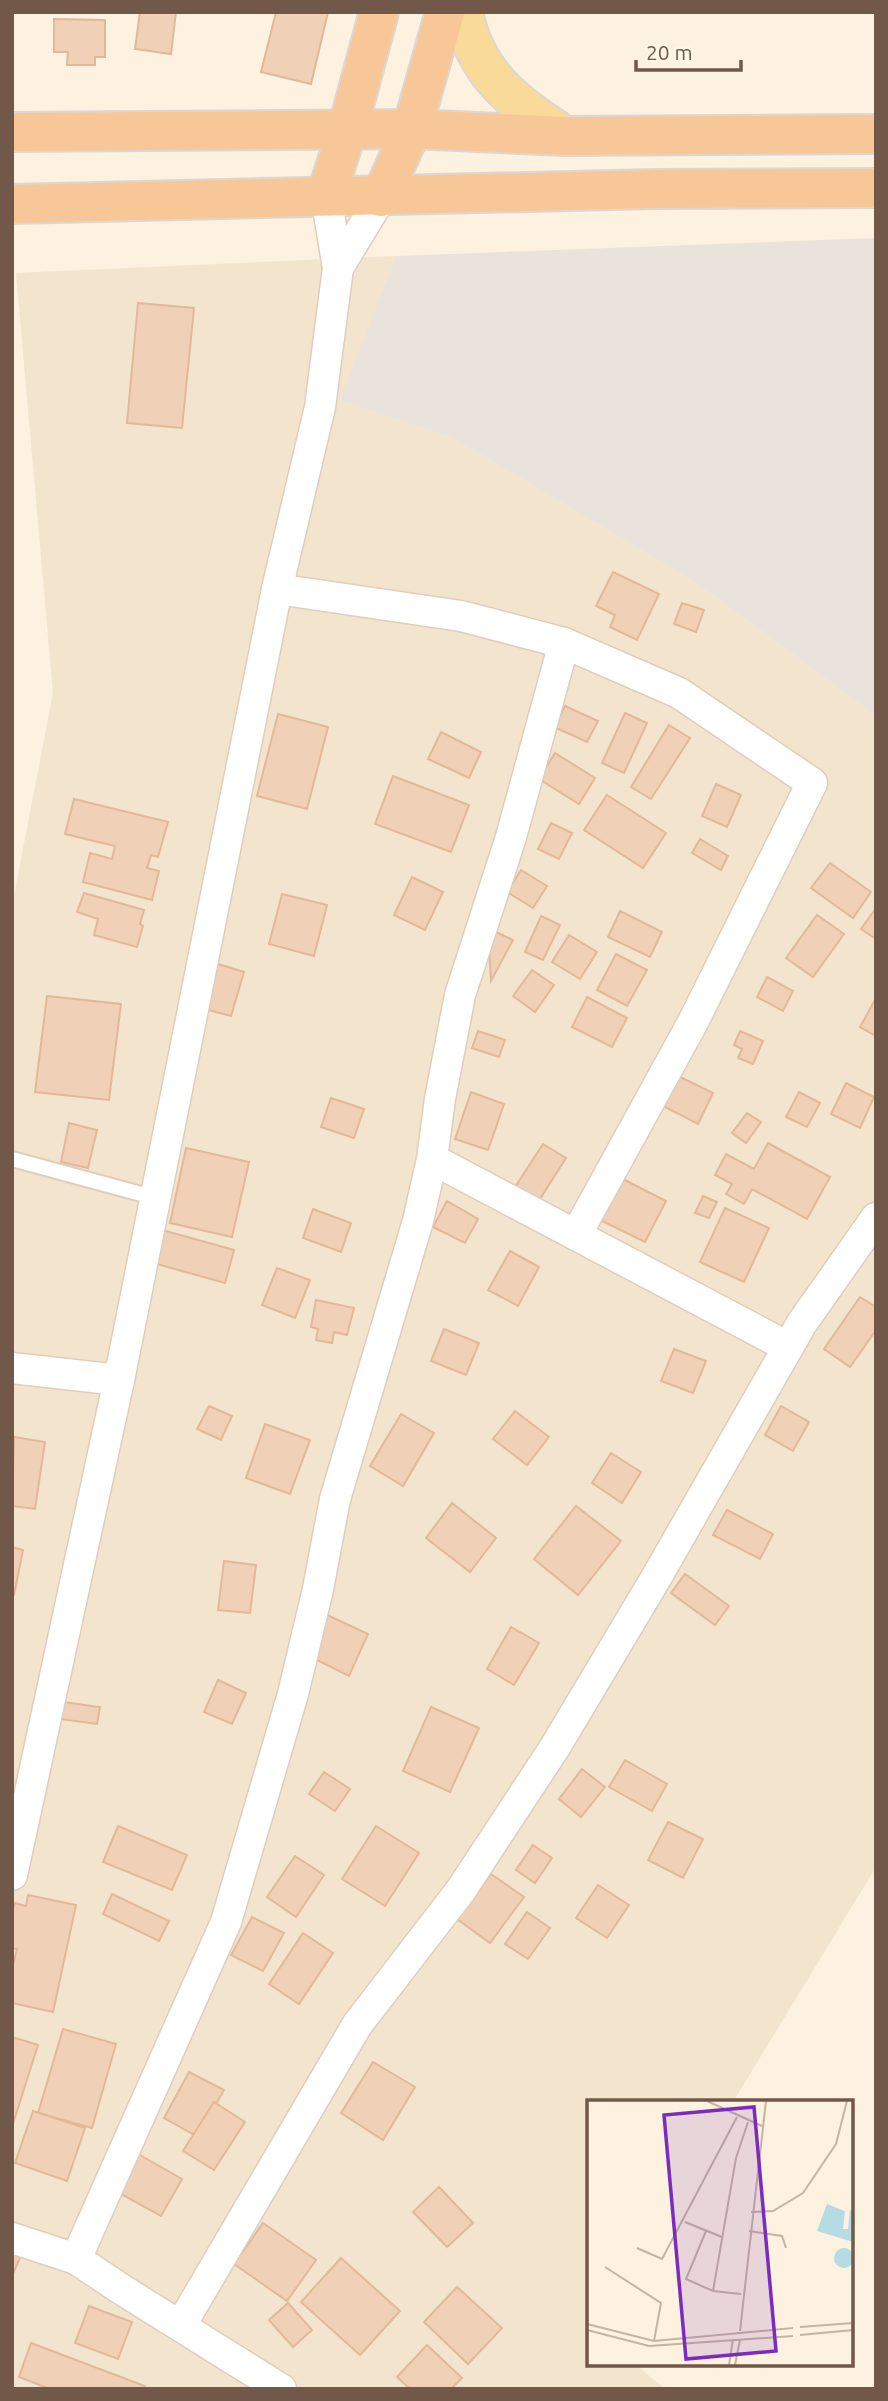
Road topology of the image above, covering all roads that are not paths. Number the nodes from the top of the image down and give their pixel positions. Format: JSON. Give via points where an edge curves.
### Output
{"nodes":[{"id":1,"x":379,"y":12,"type":"edge"},
{"id":2,"x":445,"y":12,"type":"edge"},
{"id":3,"x":463,"y":12,"type":"edge"},
{"id":4,"x":412,"y":129,"type":"junction"},
{"id":5,"x":347,"y":131,"type":"junction"},
{"id":6,"x":12,"y":132,"type":"edge"},
{"id":7,"x":876,"y":134,"type":"edge"},
{"id":8,"x":565,"y":136,"type":"junction"},
{"id":9,"x":876,"y":188,"type":"edge"},
{"id":10,"x":326,"y":196,"type":"junction"},
{"id":11,"x":381,"y":197,"type":"junction"},
{"id":12,"x":12,"y":204,"type":"edge"},
{"id":13,"x":338,"y":268,"type":"junction"},
{"id":14,"x":277,"y":589,"type":"junction"},
{"id":15,"x":564,"y":643,"type":"junction"},
{"id":16,"x":12,"y":1158,"type":"edge"},
{"id":17,"x":432,"y":1159,"type":"junction"},
{"id":18,"x":156,"y":1198,"type":"junction"},
{"id":19,"x":876,"y":1218,"type":"edge"},
{"id":20,"x":576,"y":1235,"type":"junction"},
{"id":21,"x":788,"y":1347,"type":"junction"},
{"id":22,"x":12,"y":1368,"type":"edge"},
{"id":23,"x":120,"y":1380,"type":"junction"},
{"id":24,"x":12,"y":1875,"type":"edge"},
{"id":25,"x":12,"y":2238,"type":"edge"},
{"id":26,"x":76,"y":2259,"type":"junction"},
{"id":27,"x":181,"y":2325,"type":"junction"},
{"id":28,"x":281,"y":2389,"type":"edge"}],
"edges":[{"from":1,"to":5,"type":"highway"},
{"from":2,"to":4,"type":"highway"},
{"from":3,"to":8,"type":"main road","via":[[475,53],[498,86]]},
{"from":4,"to":5,"type":"highway"},
{"from":4,"to":8,"type":"highway"},
{"from":4,"to":11,"type":"highway"},
{"from":5,"to":6,"type":"highway"},
{"from":5,"to":10,"type":"highway"},
{"from":7,"to":8,"type":"highway"},
{"from":9,"to":11,"type":"highway"},
{"from":10,"to":11,"type":"highway"},
{"from":10,"to":12,"type":"highway"},
{"from":10,"to":13,"type":"street"},
{"from":11,"to":13,"type":"street"},
{"from":13,"to":14,"type":"street","via":[[320,407]]},
{"from":14,"to":15,"type":"street","via":[[461,616]]},
{"from":14,"to":18,"type":"street"},
{"from":15,"to":17,"type":"street","via":[[511,837],[460,995]]},
{"from":15,"to":20,"type":"street","via":[[679,693],[812,783],[693,1022]]},
{"from":16,"to":18,"type":"lane"},
{"from":17,"to":20,"type":"street"},
{"from":17,"to":26,"type":"street","via":[[418,1221],[335,1499],[293,1694],[226,1922]]},
{"from":18,"to":23,"type":"street"},
{"from":19,"to":21,"type":"street"},
{"from":20,"to":21,"type":"street"},
{"from":21,"to":27,"type":"street","via":[[555,1747],[461,1890],[357,2025]]},
{"from":22,"to":23,"type":"street"},
{"from":23,"to":24,"type":"street"},
{"from":25,"to":26,"type":"street"},
{"from":26,"to":27,"type":"street"},
{"from":27,"to":28,"type":"street"}]}
